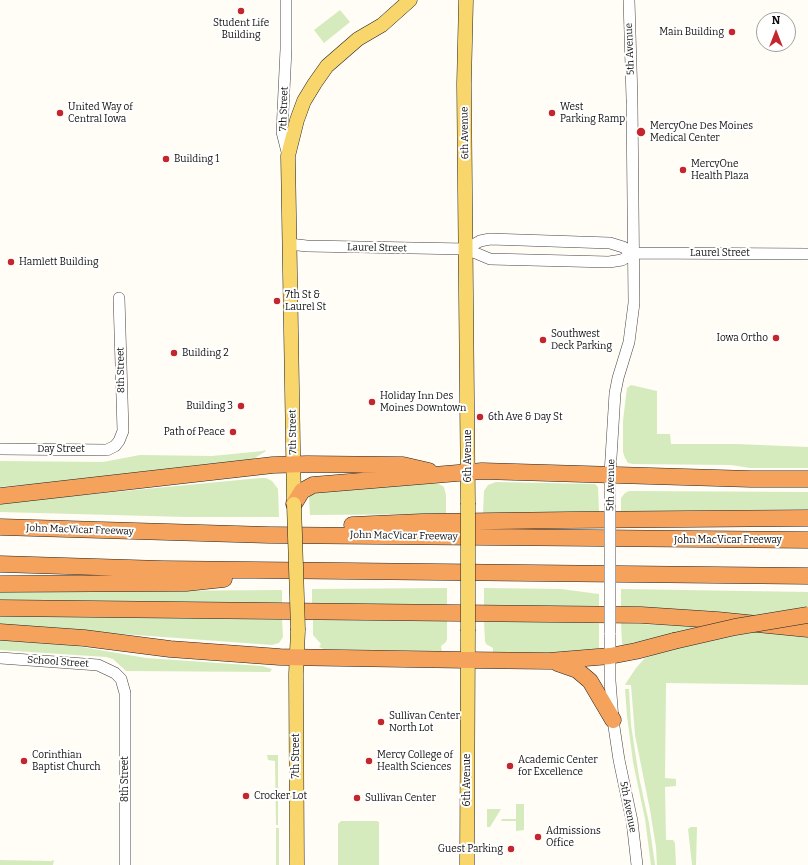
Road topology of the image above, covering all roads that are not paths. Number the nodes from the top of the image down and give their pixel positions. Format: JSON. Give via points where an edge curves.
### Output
{"nodes":[{"id":1,"x":286,"y":0,"type":"edge"},
{"id":2,"x":410,"y":0,"type":"edge"},
{"id":3,"x":466,"y":0,"type":"edge"},
{"id":4,"x":629,"y":0,"type":"edge"},
{"id":5,"x":288,"y":156,"type":"junction"},
{"id":6,"x":289,"y":244,"type":"junction"},
{"id":7,"x":466,"y":250,"type":"junction"},
{"id":8,"x":633,"y":253,"type":"junction"},
{"id":9,"x":808,"y":254,"type":"edge"},
{"id":10,"x":119,"y":298,"type":"dead end"},
{"id":11,"x":119,"y":441,"type":"joint"},
{"id":12,"x":0,"y":449,"type":"edge"},
{"id":13,"x":294,"y":464,"type":"junction"},
{"id":14,"x":468,"y":472,"type":"junction"},
{"id":15,"x":610,"y":474,"type":"junction"},
{"id":16,"x":446,"y":475,"type":"junction"},
{"id":17,"x":808,"y":479,"type":"edge"},
{"id":18,"x":0,"y":496,"type":"edge"},
{"id":19,"x":294,"y":504,"type":"junction"},
{"id":20,"x":808,"y":518,"type":"edge"},
{"id":21,"x":0,"y":527,"type":"edge"},
{"id":22,"x":182,"y":533,"type":"junction"},
{"id":23,"x":808,"y":540,"type":"edge"},
{"id":24,"x":0,"y":564,"type":"edge"},
{"id":25,"x":266,"y":571,"type":"junction"},
{"id":26,"x":808,"y":576,"type":"edge"},
{"id":27,"x":0,"y":584,"type":"edge"},
{"id":28,"x":0,"y":608,"type":"edge"},
{"id":29,"x":808,"y":615,"type":"edge"},
{"id":30,"x":808,"y":628,"type":"edge"},
{"id":31,"x":0,"y":632,"type":"edge"},
{"id":32,"x":610,"y":656,"type":"junction"},
{"id":33,"x":296,"y":657,"type":"junction"},
{"id":34,"x":0,"y":658,"type":"edge"},
{"id":35,"x":467,"y":660,"type":"junction"},
{"id":36,"x":549,"y":661,"type":"junction"},
{"id":37,"x":125,"y":693,"type":"joint"},
{"id":38,"x":613,"y":720,"type":"junction"},
{"id":39,"x":125,"y":865,"type":"edge"},
{"id":40,"x":297,"y":865,"type":"edge"},
{"id":41,"x":467,"y":865,"type":"edge"},
{"id":42,"x":637,"y":865,"type":"edge"}],
"edges":[{"from":1,"to":5,"type":"street","name":"7th Street","via":[[282,132]]},
{"from":2,"to":5,"type":"main road","via":[[382,25],[358,39],[328,66],[304,101]]},
{"from":3,"to":7,"type":"main road","name":"6th Avenue"},
{"from":4,"to":8,"type":"street","name":"5th Avenue"},
{"from":5,"to":6,"type":"main road","name":"7th Street"},
{"from":6,"to":7,"type":"street","name":"Laurel Street"},
{"from":6,"to":13,"type":"main road","name":"7th Street"},
{"from":7,"to":8,"type":"street","name":"Laurel Street","via":[[490,259],[609,262],[622,260]]},
{"from":7,"to":8,"type":"street","name":"Laurel Street","via":[[480,241],[490,239],[610,243]]},
{"from":7,"to":14,"type":"main road","name":"6th Avenue"},
{"from":8,"to":9,"type":"street","name":"Laurel Street"},
{"from":8,"to":15,"type":"street","name":"5th Avenue","via":[[633,315],[629,342],[615,393]]},
{"from":10,"to":11,"type":"street","name":"8th Street","via":[[123,431]]},
{"from":11,"to":12,"type":"street","name":"Day Street","via":[[107,450]]},
{"from":13,"to":16,"type":"highway","via":[[404,466]]},
{"from":13,"to":18,"type":"highway"},
{"from":13,"to":19,"type":"main road","name":"7th Street"},
{"from":14,"to":15,"type":"highway"},
{"from":14,"to":16,"type":"highway"},
{"from":14,"to":35,"type":"main road","name":"6th Avenue","bridge":true},
{"from":15,"to":17,"type":"highway"},
{"from":15,"to":32,"type":"street","name":"5th Avenue","bridge":true},
{"from":16,"to":19,"type":"highway","via":[[313,485],[302,491]]},
{"from":19,"to":33,"type":"main road","name":"7th Street","bridge":true,"via":[[298,630]]},
{"from":20,"to":22,"type":"highway","via":[[422,522]]},
{"from":21,"to":22,"type":"highway","name":"John MacVicar Freeway"},
{"from":22,"to":23,"type":"highway","name":"John MacVicar Freeway"},
{"from":24,"to":25,"type":"highway"},
{"from":25,"to":26,"type":"highway"},
{"from":25,"to":27,"type":"highway","via":[[227,579],[186,583]]},
{"from":28,"to":30,"type":"highway","via":[[641,615]]},
{"from":29,"to":32,"type":"highway","bridge":true,"via":[[735,627]]},
{"from":31,"to":33,"type":"highway","via":[[84,638],[170,649]]},
{"from":32,"to":36,"type":"highway"},
{"from":32,"to":38,"type":"street","name":"5th Avenue"},
{"from":33,"to":35,"type":"highway"},
{"from":33,"to":40,"type":"main road","name":"7th Street"},
{"from":34,"to":37,"type":"street","name":"School Street","via":[[98,665],[115,673],[121,679]]},
{"from":35,"to":36,"type":"highway"},
{"from":35,"to":41,"type":"main road","name":"6th Avenue"},
{"from":36,"to":38,"type":"highway","via":[[584,674],[596,689]]},
{"from":37,"to":39,"type":"street","name":"8th Street"},
{"from":38,"to":42,"type":"street","name":"5th Avenue","via":[[632,821]]}]}
